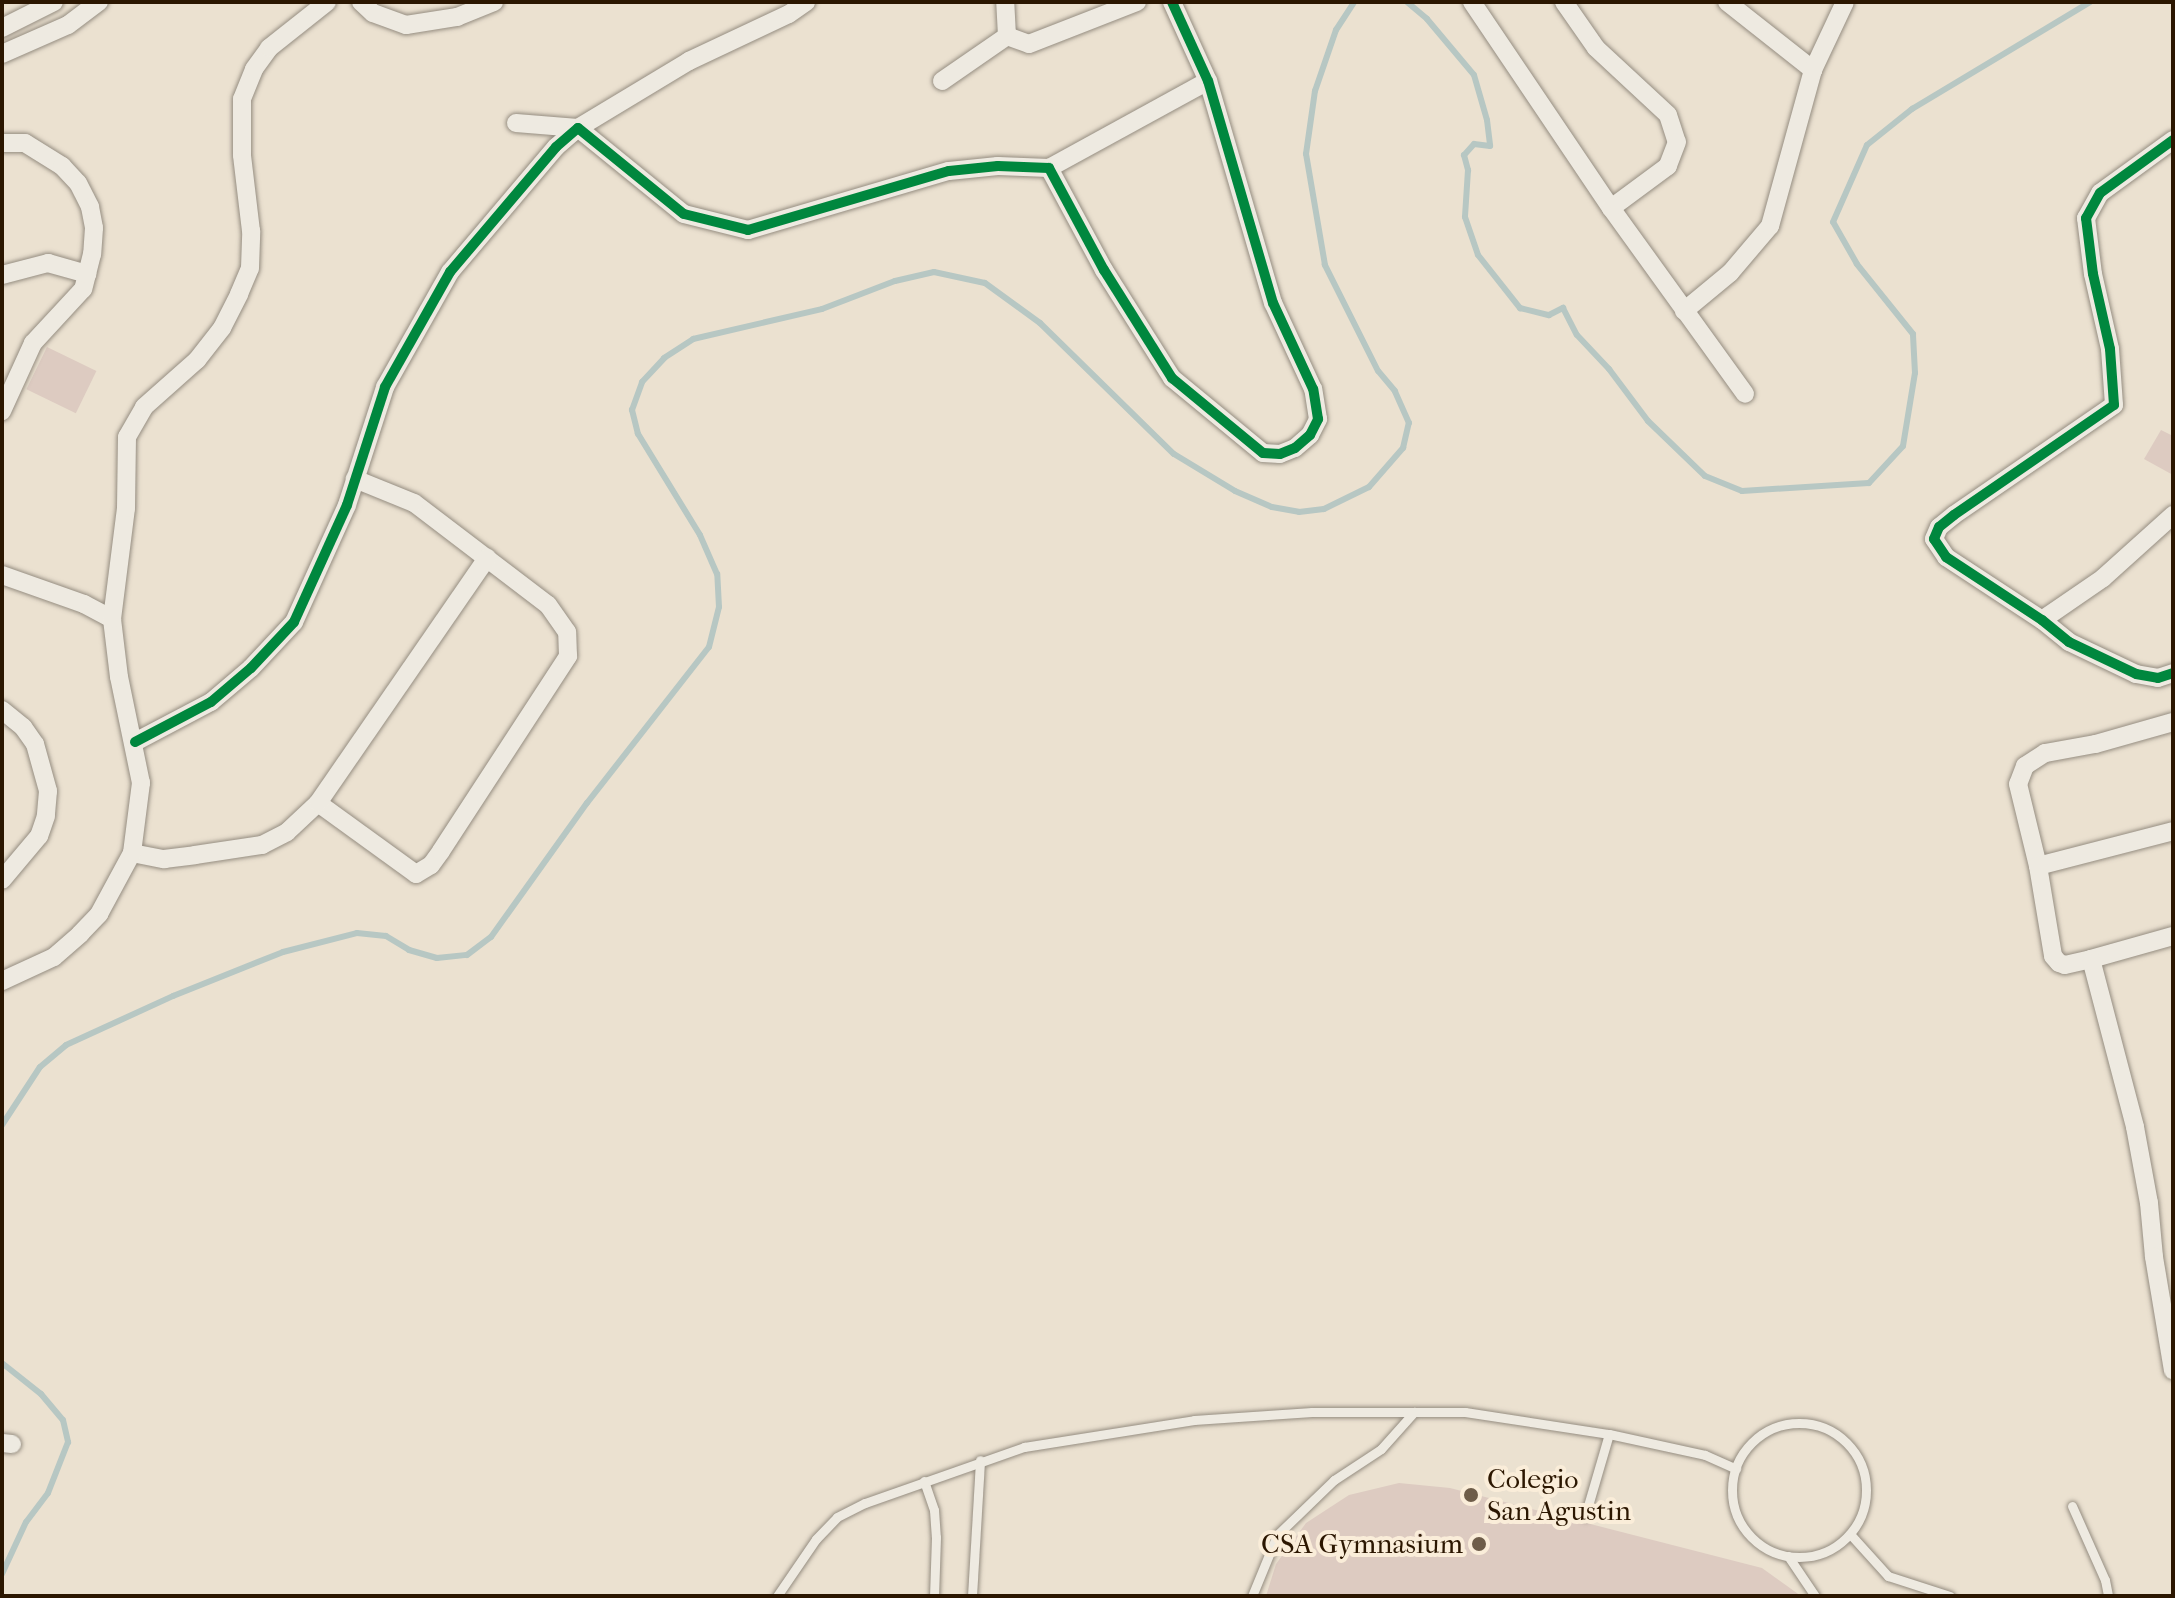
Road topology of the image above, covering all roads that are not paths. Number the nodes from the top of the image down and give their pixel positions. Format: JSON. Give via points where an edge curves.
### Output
{"nodes":[{"id":1,"x":54,"y":2,"type":"edge"},
{"id":2,"x":99,"y":2,"type":"edge"},
{"id":3,"x":327,"y":2,"type":"edge"},
{"id":4,"x":361,"y":2,"type":"edge"},
{"id":5,"x":494,"y":2,"type":"edge"},
{"id":6,"x":806,"y":2,"type":"edge"},
{"id":7,"x":1005,"y":2,"type":"edge"},
{"id":8,"x":1137,"y":2,"type":"edge"},
{"id":9,"x":1172,"y":2,"type":"edge"},
{"id":10,"x":1564,"y":2,"type":"edge"},
{"id":11,"x":1727,"y":2,"type":"edge"},
{"id":12,"x":1845,"y":2,"type":"edge"},
{"id":13,"x":1476,"y":4,"type":"edge"},
{"id":14,"x":2,"y":28,"type":"edge"},
{"id":15,"x":1007,"y":36,"type":"junction"},
{"id":16,"x":2,"y":54,"type":"edge"},
{"id":17,"x":1813,"y":70,"type":"junction"},
{"id":18,"x":942,"y":81,"type":"dead end"},
{"id":19,"x":1208,"y":81,"type":"junction"},
{"id":20,"x":516,"y":123,"type":"dead end"},
{"id":21,"x":578,"y":128,"type":"junction"},
{"id":22,"x":2173,"y":140,"type":"edge"},
{"id":23,"x":2,"y":143,"type":"edge"},
{"id":24,"x":1049,"y":168,"type":"junction"},
{"id":25,"x":1611,"y":208,"type":"junction"},
{"id":26,"x":87,"y":274,"type":"junction"},
{"id":27,"x":2,"y":275,"type":"edge"},
{"id":28,"x":1684,"y":311,"type":"junction"},
{"id":29,"x":1745,"y":394,"type":"dead end"},
{"id":30,"x":2,"y":411,"type":"edge"},
{"id":31,"x":355,"y":479,"type":"junction"},
{"id":32,"x":2173,"y":515,"type":"edge"},
{"id":33,"x":487,"y":558,"type":"junction"},
{"id":34,"x":2,"y":575,"type":"edge"},
{"id":35,"x":112,"y":619,"type":"junction"},
{"id":36,"x":2042,"y":620,"type":"junction"},
{"id":37,"x":2173,"y":673,"type":"edge"},
{"id":38,"x":2,"y":710,"type":"edge"},
{"id":39,"x":2173,"y":722,"type":"edge"},
{"id":40,"x":135,"y":742,"type":"junction"},
{"id":41,"x":318,"y":803,"type":"junction"},
{"id":42,"x":2173,"y":831,"type":"edge"},
{"id":43,"x":132,"y":853,"type":"junction"},
{"id":44,"x":2038,"y":866,"type":"junction"},
{"id":45,"x":2,"y":880,"type":"edge"},
{"id":46,"x":2173,"y":936,"type":"edge"},
{"id":47,"x":2091,"y":959,"type":"junction"},
{"id":48,"x":2,"y":981,"type":"edge"},
{"id":49,"x":2173,"y":1370,"type":"edge"},
{"id":50,"x":1414,"y":1412,"type":"junction"},
{"id":51,"x":1609,"y":1434,"type":"junction"},
{"id":52,"x":980,"y":1460,"type":"junction"},
{"id":53,"x":1736,"y":1469,"type":"junction"},
{"id":54,"x":924,"y":1481,"type":"junction"},
{"id":55,"x":2072,"y":1506,"type":"dead end"},
{"id":56,"x":1585,"y":1516,"type":"dead end"},
{"id":57,"x":1850,"y":1534,"type":"junction"},
{"id":58,"x":1788,"y":1556,"type":"junction"},
{"id":59,"x":777,"y":1596,"type":"edge"},
{"id":60,"x":934,"y":1596,"type":"edge"},
{"id":61,"x":972,"y":1596,"type":"edge"},
{"id":62,"x":1252,"y":1596,"type":"edge"},
{"id":63,"x":1815,"y":1596,"type":"edge"},
{"id":64,"x":1950,"y":1596,"type":"edge"},
{"id":65,"x":2108,"y":1596,"type":"edge"}],
"edges":[{"from":1,"to":14,"type":"street"},
{"from":2,"to":16,"type":"street","via":[[68,25]]},
{"from":3,"to":35,"type":"street","via":[[269,48],[242,99],[250,268],[222,328],[197,360],[144,407],[127,437],[126,508]]},
{"from":4,"to":5,"type":"street","via":[[383,18],[406,25],[457,17]]},
{"from":6,"to":21,"type":"street","via":[[689,61]]},
{"from":7,"to":15,"type":"street"},
{"from":8,"to":15,"type":"street","via":[[1029,44]]},
{"from":9,"to":19,"type":"street"},
{"from":10,"to":25,"type":"street","via":[[1596,48],[1668,115],[1677,142],[1668,166]]},
{"from":11,"to":17,"type":"street"},
{"from":12,"to":17,"type":"street"},
{"from":13,"to":25,"type":"street"},
{"from":15,"to":18,"type":"street"},
{"from":17,"to":28,"type":"street","via":[[1770,226],[1730,273]]},
{"from":19,"to":24,"type":"street"},
{"from":19,"to":24,"type":"street","via":[[1273,303],[1313,389],[1318,419],[1295,448],[1263,453],[1172,378],[1104,270]]},
{"from":20,"to":21,"type":"street"},
{"from":21,"to":24,"type":"street","via":[[684,214],[748,230],[949,171]]},
{"from":21,"to":31,"type":"street","via":[[450,272],[385,387]]},
{"from":22,"to":36,"type":"street","via":[[2100,193],[2086,218],[2110,349],[2114,405],[1954,515],[1934,539],[1946,557]]},
{"from":23,"to":26,"type":"street","via":[[25,143],[43,151],[78,183],[94,228]]},
{"from":25,"to":28,"type":"street"},
{"from":26,"to":27,"type":"street","via":[[48,263]]},
{"from":26,"to":30,"type":"street","via":[[83,289],[33,343]]},
{"from":28,"to":29,"type":"street"},
{"from":31,"to":33,"type":"street","via":[[414,503]]},
{"from":31,"to":40,"type":"street","via":[[294,622],[211,702]]},
{"from":32,"to":36,"type":"street","via":[[2103,578]]},
{"from":33,"to":41,"type":"street"},
{"from":33,"to":41,"type":"street","via":[[548,605],[567,632],[568,656],[441,851],[416,874]]},
{"from":34,"to":35,"type":"street"},
{"from":35,"to":40,"type":"street"},
{"from":36,"to":37,"type":"street","via":[[2069,642],[2136,674],[2158,678]]},
{"from":38,"to":45,"type":"street","via":[[35,744],[48,791],[39,836]]},
{"from":39,"to":44,"type":"street","via":[[2045,753],[2025,766],[2018,784]]},
{"from":40,"to":43,"type":"street","via":[[141,783]]},
{"from":41,"to":43,"type":"street","via":[[287,832],[262,845],[164,859]]},
{"from":42,"to":44,"type":"street"},
{"from":43,"to":48,"type":"street","via":[[99,914],[80,934],[54,957]]},
{"from":44,"to":47,"type":"street","via":[[2053,956],[2065,965]]},
{"from":46,"to":47,"type":"street"},
{"from":47,"to":49,"type":"street","via":[[2135,1127]]},
{"from":50,"to":51,"type":"lane","via":[[1465,1412]]},
{"from":50,"to":52,"type":"lane","via":[[1194,1420],[1024,1447]]},
{"from":50,"to":62,"type":"lane","via":[[1381,1449],[1334,1480],[1277,1535]]},
{"from":51,"to":53,"type":"lane","via":[[1705,1455]]},
{"from":51,"to":56,"type":"lane"},
{"from":52,"to":54,"type":"lane"},
{"from":52,"to":61,"type":"lane"},
{"from":53,"to":57,"type":"lane","via":[[1750,1445],[1773,1429],[1813,1425],[1839,1436],[1857,1457],[1866,1483],[1864,1510]]},
{"from":53,"to":58,"type":"lane","via":[[1733,1499],[1744,1527],[1766,1548]]},
{"from":54,"to":59,"type":"lane","via":[[837,1517]]},
{"from":54,"to":60,"type":"lane","via":[[934,1510]]},
{"from":55,"to":65,"type":"lane"},
{"from":57,"to":58,"type":"lane","via":[[1825,1552]]},
{"from":57,"to":64,"type":"lane","via":[[1888,1576]]},
{"from":58,"to":63,"type":"lane"}]}
